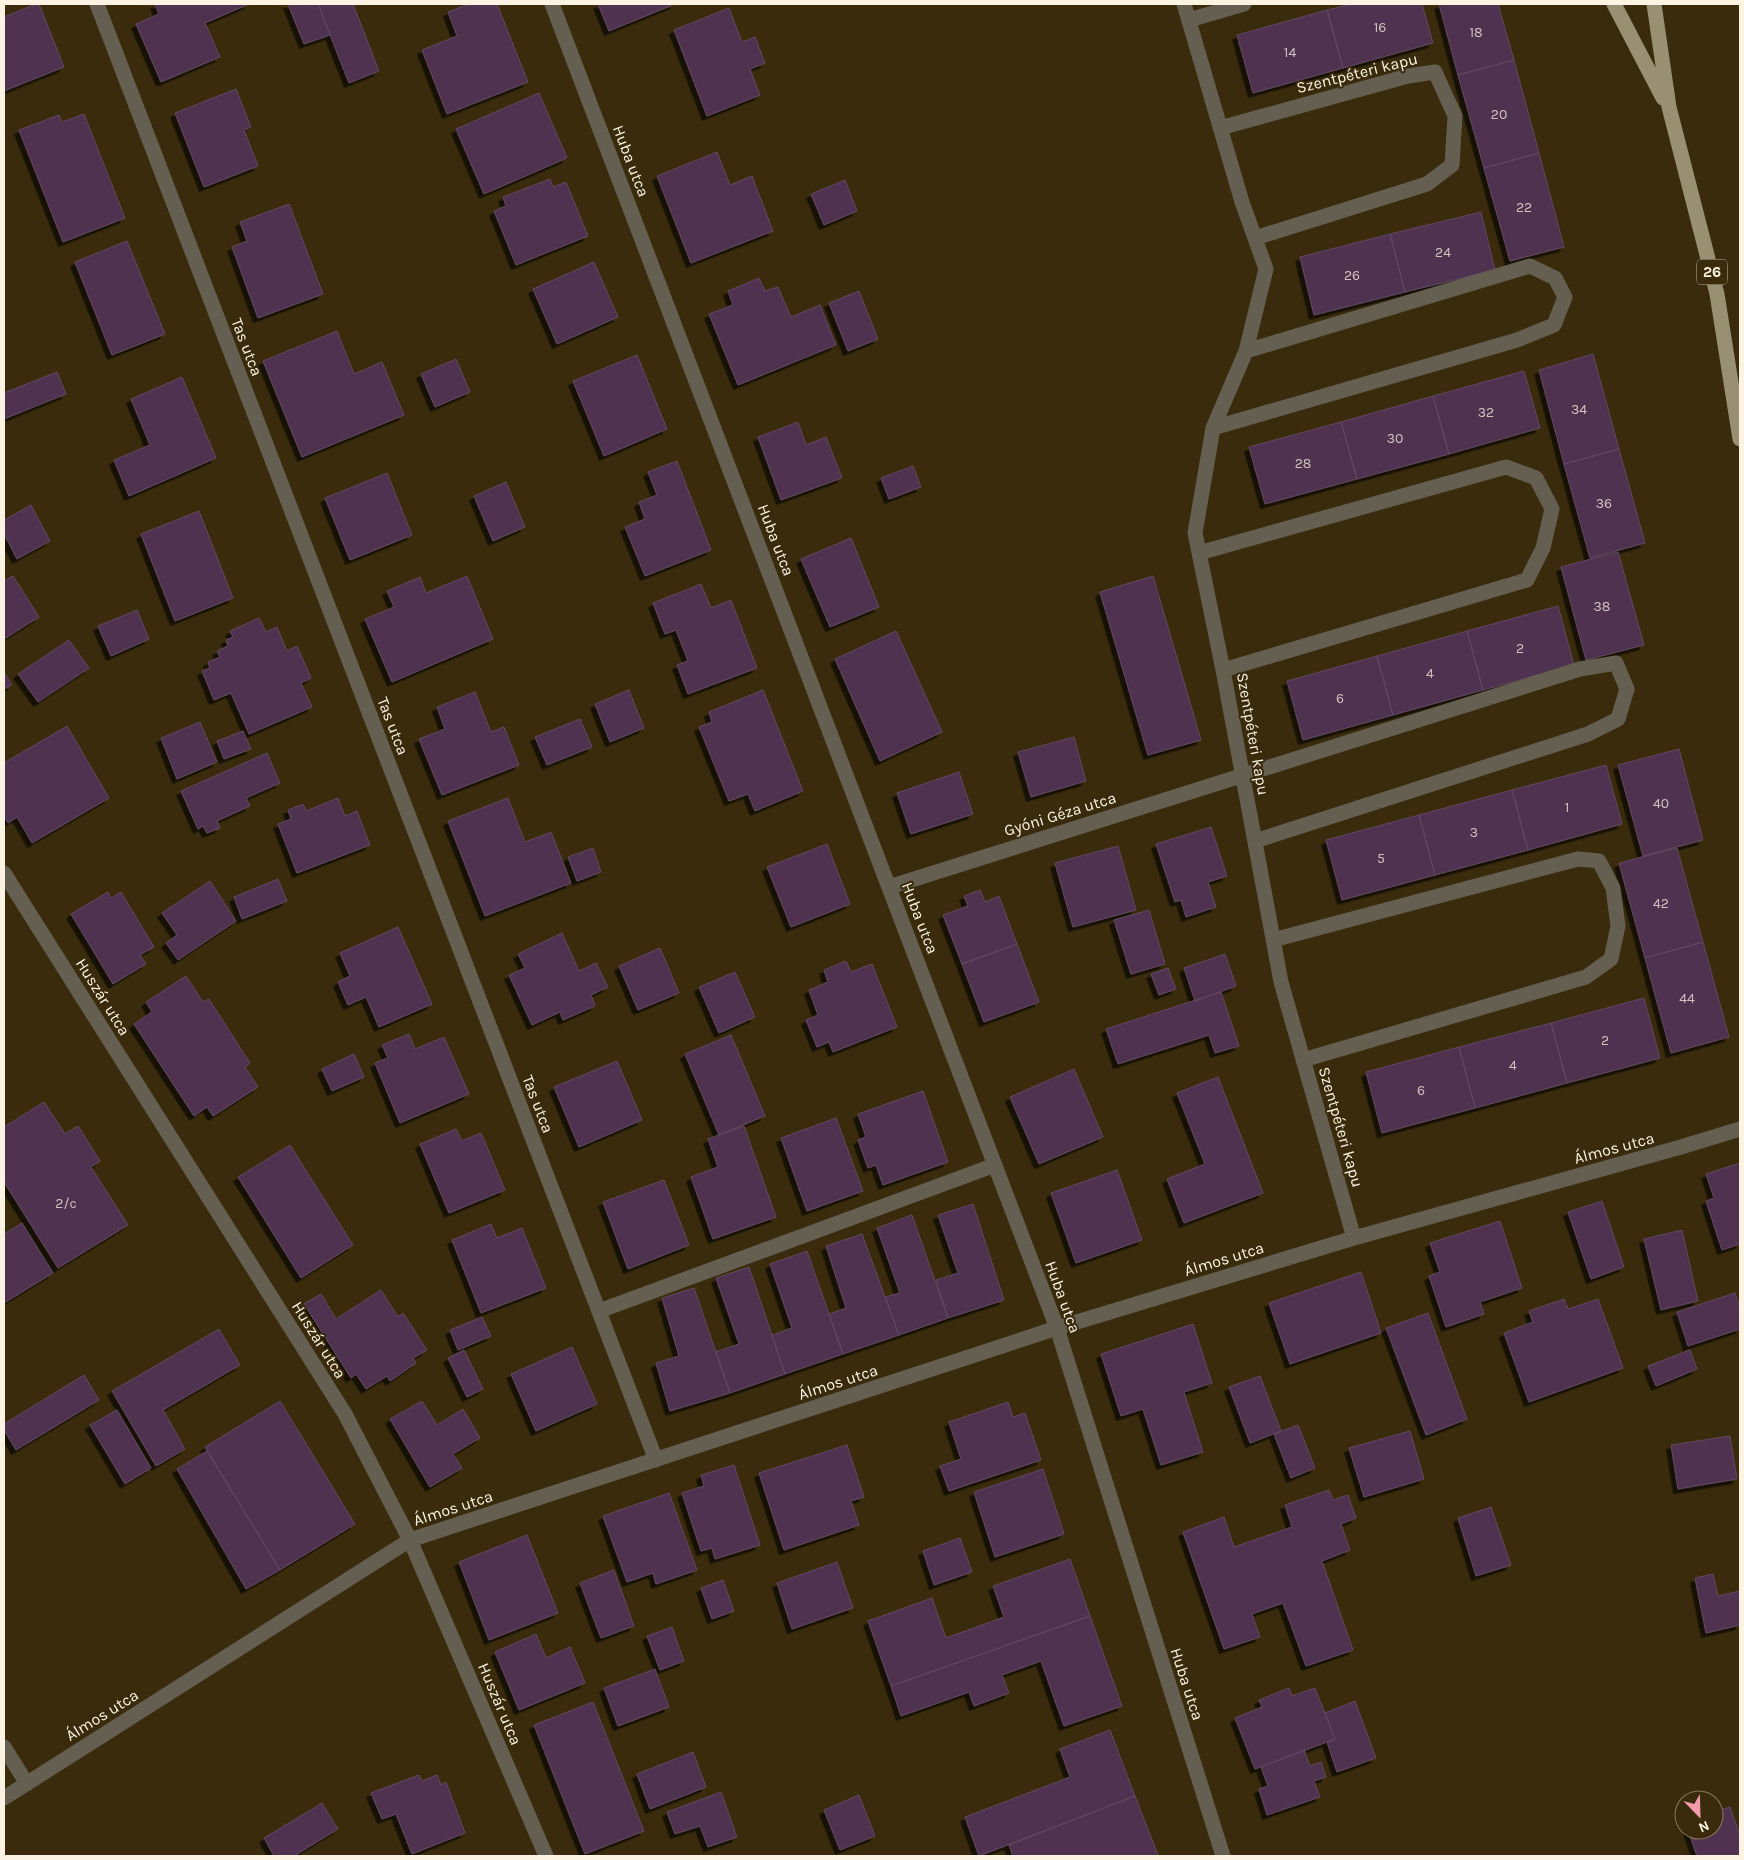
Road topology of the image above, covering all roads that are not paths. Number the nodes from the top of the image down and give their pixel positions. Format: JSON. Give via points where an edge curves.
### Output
{"nodes":[{"id":1,"x":97,"y":4,"type":"edge"},
{"id":2,"x":552,"y":4,"type":"edge"},
{"id":3,"x":1184,"y":4,"type":"edge"},
{"id":4,"x":1244,"y":4,"type":"edge"},
{"id":5,"x":1614,"y":4,"type":"edge"},
{"id":6,"x":1654,"y":4,"type":"edge"},
{"id":7,"x":1189,"y":20,"type":"junction"},
{"id":8,"x":1668,"y":107,"type":"junction"},
{"id":9,"x":1220,"y":128,"type":"junction"},
{"id":10,"x":1255,"y":238,"type":"junction"},
{"id":11,"x":1246,"y":350,"type":"junction"},
{"id":12,"x":1213,"y":428,"type":"junction"},
{"id":13,"x":1740,"y":439,"type":"edge"},
{"id":14,"x":1199,"y":553,"type":"junction"},
{"id":15,"x":1223,"y":670,"type":"junction"},
{"id":16,"x":1242,"y":775,"type":"junction"},
{"id":17,"x":1255,"y":841,"type":"junction"},
{"id":18,"x":4,"y":873,"type":"edge"},
{"id":19,"x":889,"y":886,"type":"junction"},
{"id":20,"x":1273,"y":940,"type":"junction"},
{"id":21,"x":1303,"y":1060,"type":"junction"},
{"id":22,"x":1740,"y":1129,"type":"edge"},
{"id":23,"x":995,"y":1165,"type":"junction"},
{"id":24,"x":1354,"y":1238,"type":"junction"},
{"id":25,"x":599,"y":1311,"type":"junction"},
{"id":26,"x":1057,"y":1328,"type":"junction"},
{"id":27,"x":656,"y":1460,"type":"junction"},
{"id":28,"x":410,"y":1540,"type":"junction"},
{"id":29,"x":4,"y":1747,"type":"edge"},
{"id":30,"x":27,"y":1784,"type":"junction"},
{"id":31,"x":4,"y":1798,"type":"edge"},
{"id":32,"x":546,"y":1856,"type":"edge"},
{"id":33,"x":1224,"y":1856,"type":"edge"}],
"edges":[{"from":1,"to":25,"type":"street","name":"Tas utca"},
{"from":2,"to":19,"type":"street","name":"Huba utca"},
{"from":3,"to":7,"type":"street","name":"Szentpéteri kapu"},
{"from":4,"to":7,"type":"street"},
{"from":5,"to":8,"type":"main road","number":"26"},
{"from":6,"to":8,"type":"main road","number":"26"},
{"from":7,"to":9,"type":"street","name":"Szentpéteri kapu"},
{"from":8,"to":13,"type":"main road","number":"26","via":[[1717,294]]},
{"from":9,"to":10,"type":"street","name":"Szentpéteri kapu"},
{"from":9,"to":10,"type":"street","name":"Szentpéteri kapu","via":[[1408,76],[1435,72],[1455,116],[1452,165],[1427,184]]},
{"from":10,"to":11,"type":"street","name":"Szentpéteri kapu","via":[[1266,269]]},
{"from":11,"to":12,"type":"street","name":"Szentpéteri kapu"},
{"from":11,"to":12,"type":"street","via":[[1530,266],[1555,278],[1565,297],[1554,325],[1517,340]]},
{"from":12,"to":14,"type":"street","name":"Szentpéteri kapu","via":[[1195,532]]},
{"from":14,"to":15,"type":"street","name":"Szentpéteri kapu"},
{"from":14,"to":15,"type":"street","via":[[1506,468],[1536,478],[1552,510],[1543,548],[1527,580]]},
{"from":15,"to":16,"type":"street","name":"Szentpéteri kapu"},
{"from":16,"to":17,"type":"street","name":"Szentpéteri kapu"},
{"from":16,"to":17,"type":"street","name":"Gyóni Géza utca","via":[[1580,669],[1616,663],[1628,689],[1618,719],[1588,734]]},
{"from":16,"to":19,"type":"street","name":"Gyóni Géza utca"},
{"from":17,"to":20,"type":"street","name":"Szentpéteri kapu"},
{"from":18,"to":28,"type":"street","name":"Huszár utca","via":[[345,1414]]},
{"from":19,"to":23,"type":"street","name":"Huba utca"},
{"from":20,"to":21,"type":"street","name":"Szentpéteri kapu"},
{"from":20,"to":21,"type":"street","via":[[1578,859],[1599,861],[1612,888],[1618,926],[1611,959],[1586,977]]},
{"from":21,"to":24,"type":"street","name":"Szentpéteri kapu"},
{"from":22,"to":24,"type":"street","name":"Álmos utca"},
{"from":23,"to":25,"type":"street"},
{"from":23,"to":26,"type":"street","name":"Huba utca"},
{"from":24,"to":26,"type":"street","name":"Álmos utca"},
{"from":25,"to":27,"type":"street","name":"Tas utca"},
{"from":26,"to":27,"type":"street","name":"Álmos utca"},
{"from":26,"to":33,"type":"street","name":"Huba utca"},
{"from":27,"to":28,"type":"street","name":"Álmos utca"},
{"from":28,"to":30,"type":"street","name":"Álmos utca"},
{"from":28,"to":32,"type":"street","name":"Huszár utca"},
{"from":29,"to":30,"type":"street"},
{"from":30,"to":31,"type":"street","name":"Álmos utca"}]}
